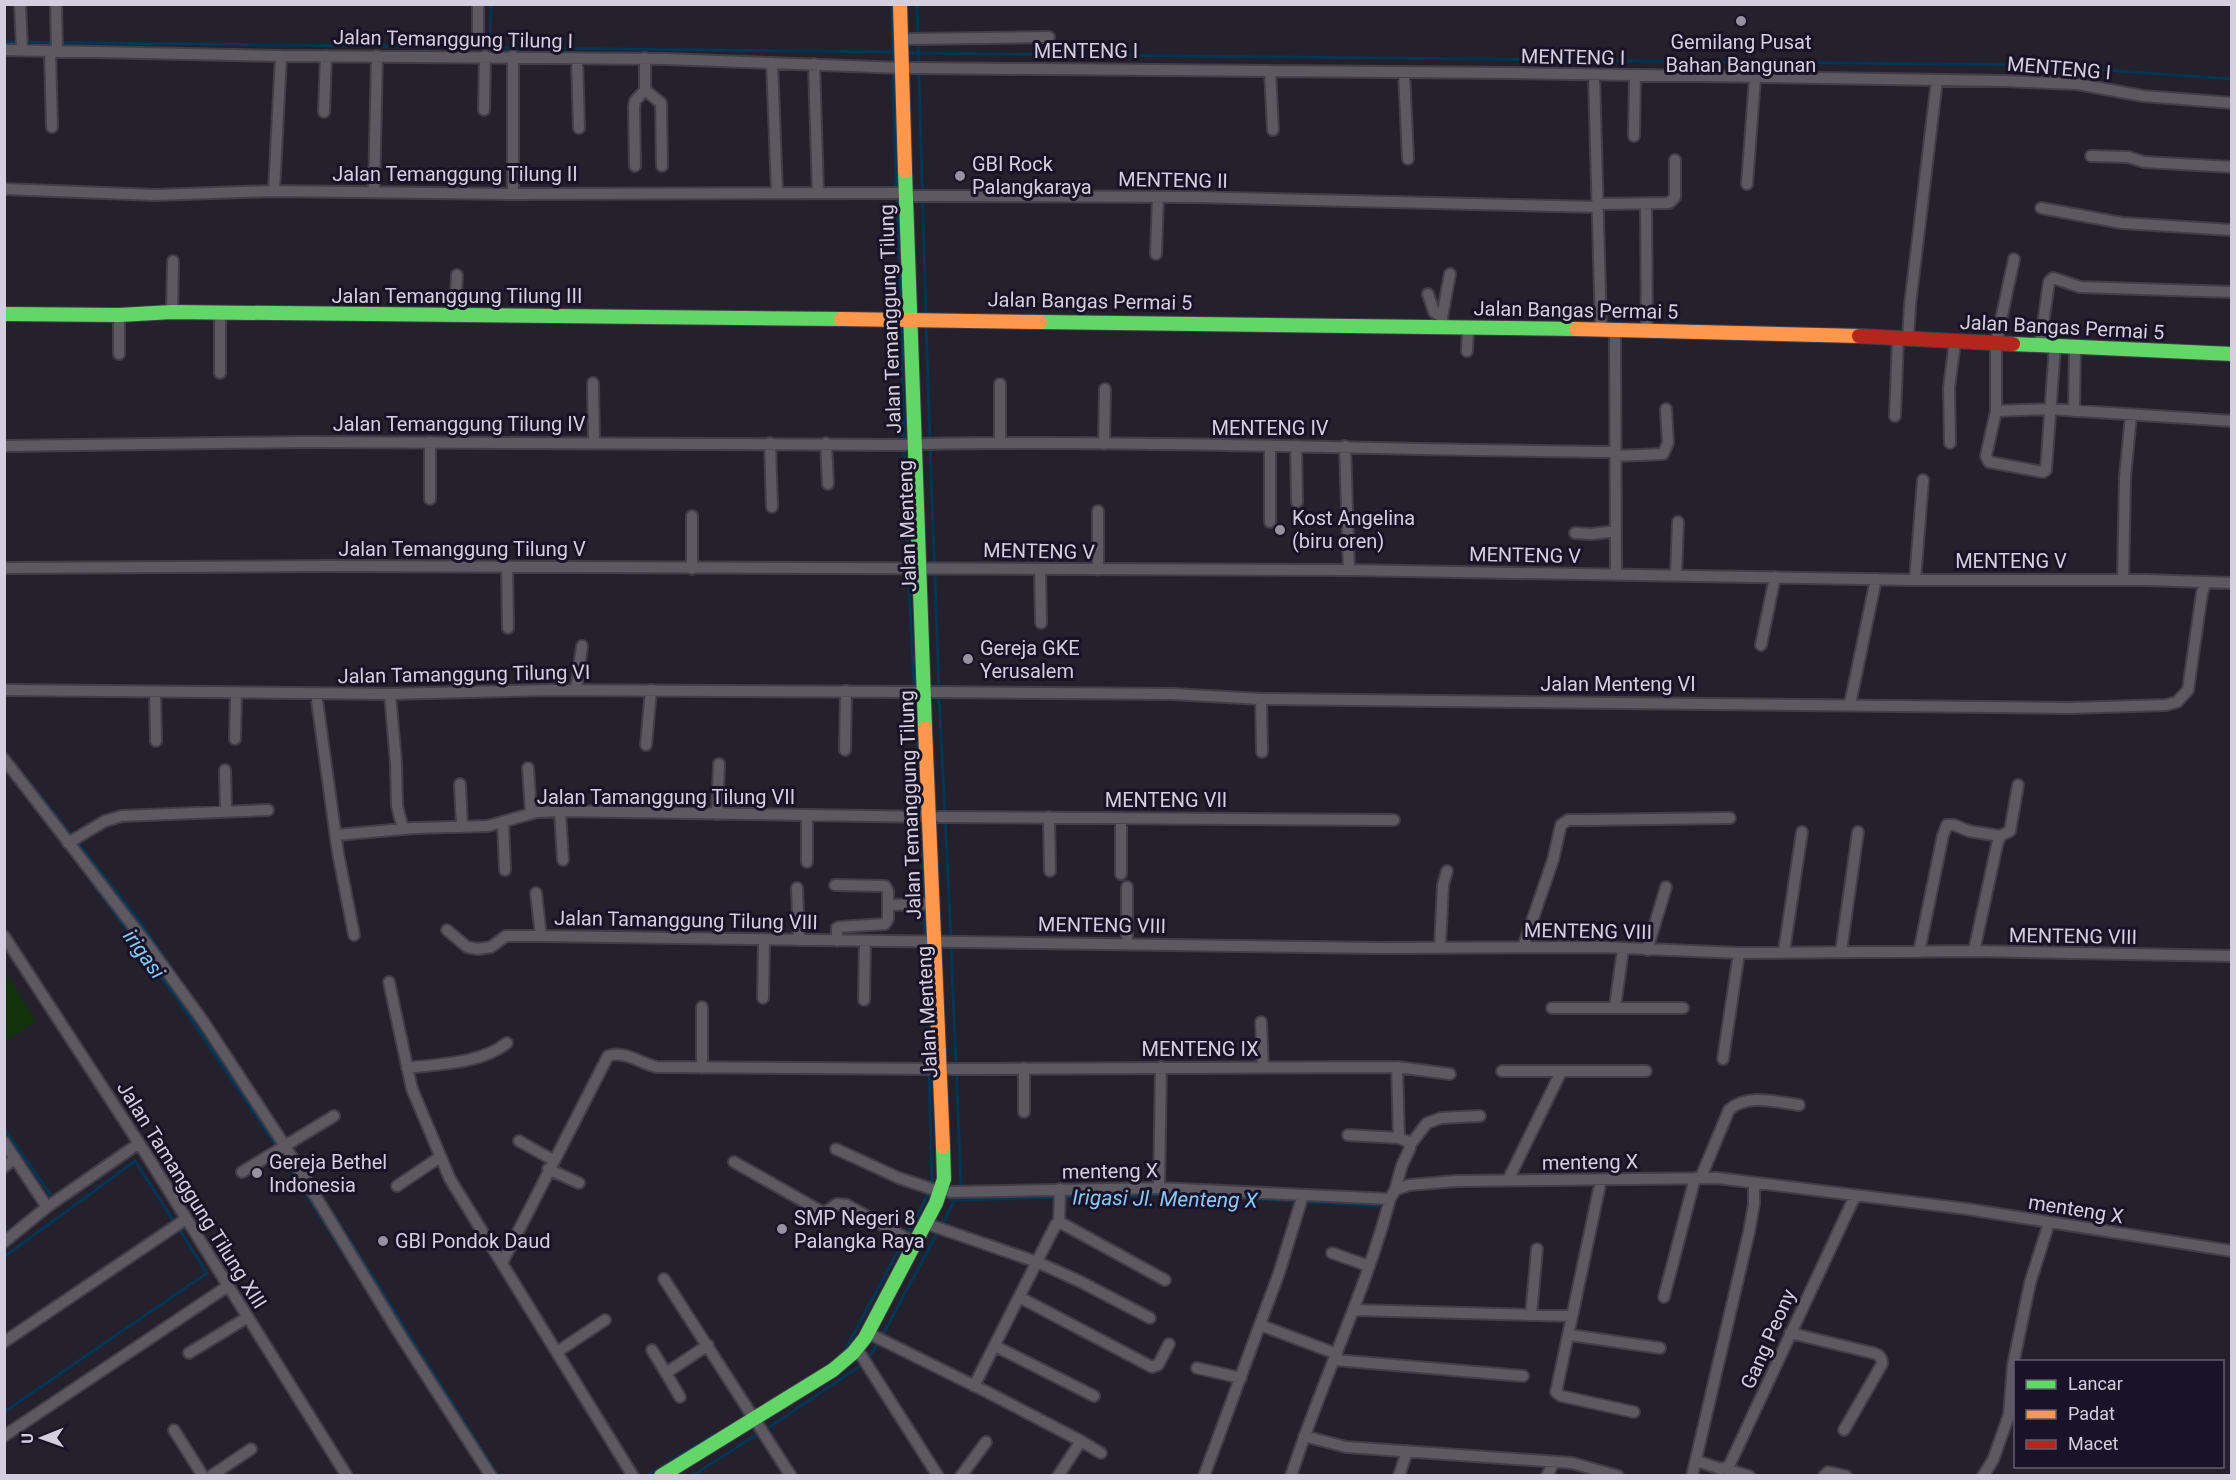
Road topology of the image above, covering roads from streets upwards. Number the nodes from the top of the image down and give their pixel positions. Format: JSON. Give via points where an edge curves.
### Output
{"nodes":[{"id":1,"x":20,"y":4,"type":"edge"},
{"id":2,"x":56,"y":4,"type":"edge"},
{"id":3,"x":478,"y":4,"type":"edge"},
{"id":4,"x":900,"y":4,"type":"edge"},
{"id":5,"x":909,"y":4,"type":"edge"},
{"id":6,"x":478,"y":33,"type":"dead end"},
{"id":7,"x":1049,"y":37,"type":"dead end"},
{"id":8,"x":907,"y":41,"type":"junction"},
{"id":9,"x":21,"y":45,"type":"junction"},
{"id":10,"x":55,"y":46,"type":"junction"},
{"id":11,"x":4,"y":50,"type":"edge"},
{"id":12,"x":281,"y":56,"type":"junction"},
{"id":13,"x":326,"y":56,"type":"junction"},
{"id":14,"x":377,"y":56,"type":"junction"},
{"id":15,"x":485,"y":56,"type":"junction"},
{"id":16,"x":513,"y":56,"type":"junction"},
{"id":17,"x":645,"y":58,"type":"junction"},
{"id":18,"x":578,"y":59,"type":"junction"},
{"id":19,"x":772,"y":63,"type":"junction"},
{"id":20,"x":814,"y":64,"type":"junction"},
{"id":21,"x":907,"y":65,"type":"junction"},
{"id":22,"x":1270,"y":71,"type":"junction"},
{"id":23,"x":1404,"y":72,"type":"junction"},
{"id":24,"x":1594,"y":75,"type":"junction"},
{"id":25,"x":1635,"y":76,"type":"junction"},
{"id":26,"x":1755,"y":78,"type":"junction"},
{"id":27,"x":1937,"y":80,"type":"junction"},
{"id":28,"x":645,"y":90,"type":"junction"},
{"id":29,"x":2232,"y":103,"type":"edge"},
{"id":30,"x":484,"y":110,"type":"dead end"},
{"id":31,"x":324,"y":112,"type":"dead end"},
{"id":32,"x":52,"y":126,"type":"dead end"},
{"id":33,"x":579,"y":128,"type":"dead end"},
{"id":34,"x":1273,"y":130,"type":"dead end"},
{"id":35,"x":1634,"y":136,"type":"dead end"},
{"id":36,"x":2091,"y":156,"type":"dead end"},
{"id":37,"x":1408,"y":159,"type":"dead end"},
{"id":38,"x":1675,"y":160,"type":"dead end"},
{"id":39,"x":636,"y":166,"type":"dead end"},
{"id":40,"x":662,"y":166,"type":"dead end"},
{"id":41,"x":2232,"y":166,"type":"edge"},
{"id":42,"x":1747,"y":184,"type":"dead end"},
{"id":43,"x":4,"y":189,"type":"edge"},
{"id":44,"x":274,"y":190,"type":"junction"},
{"id":45,"x":374,"y":192,"type":"junction"},
{"id":46,"x":777,"y":192,"type":"junction"},
{"id":47,"x":818,"y":193,"type":"junction"},
{"id":48,"x":513,"y":194,"type":"junction"},
{"id":49,"x":910,"y":194,"type":"junction"},
{"id":50,"x":1158,"y":197,"type":"junction"},
{"id":51,"x":1646,"y":204,"type":"junction"},
{"id":52,"x":1598,"y":205,"type":"junction"},
{"id":53,"x":2041,"y":208,"type":"dead end"},
{"id":54,"x":2232,"y":230,"type":"edge"},
{"id":55,"x":1156,"y":254,"type":"dead end"},
{"id":56,"x":2014,"y":259,"type":"dead end"},
{"id":57,"x":173,"y":261,"type":"dead end"},
{"id":58,"x":1450,"y":274,"type":"dead end"},
{"id":59,"x":457,"y":275,"type":"dead end"},
{"id":60,"x":2232,"y":292,"type":"edge"},
{"id":61,"x":1428,"y":294,"type":"dead end"},
{"id":62,"x":172,"y":312,"type":"junction"},
{"id":63,"x":4,"y":314,"type":"edge"},
{"id":64,"x":220,"y":314,"type":"junction"},
{"id":65,"x":119,"y":315,"type":"junction"},
{"id":66,"x":455,"y":316,"type":"junction"},
{"id":67,"x":915,"y":321,"type":"junction"},
{"id":68,"x":1443,"y":321,"type":"junction"},
{"id":69,"x":1468,"y":327,"type":"junction"},
{"id":70,"x":1608,"y":330,"type":"junction"},
{"id":71,"x":1647,"y":331,"type":"junction"},
{"id":72,"x":1903,"y":339,"type":"junction"},
{"id":73,"x":1955,"y":342,"type":"junction"},
{"id":74,"x":1996,"y":343,"type":"junction"},
{"id":75,"x":2040,"y":345,"type":"junction"},
{"id":76,"x":2055,"y":346,"type":"junction"},
{"id":77,"x":2075,"y":347,"type":"junction"},
{"id":78,"x":1467,"y":351,"type":"dead end"},
{"id":79,"x":119,"y":354,"type":"dead end"},
{"id":80,"x":2232,"y":354,"type":"edge"},
{"id":81,"x":220,"y":373,"type":"dead end"},
{"id":82,"x":593,"y":383,"type":"dead end"},
{"id":83,"x":1000,"y":384,"type":"dead end"},
{"id":84,"x":1106,"y":389,"type":"dead end"},
{"id":85,"x":1666,"y":409,"type":"dead end"},
{"id":86,"x":2050,"y":409,"type":"junction"},
{"id":87,"x":1996,"y":411,"type":"junction"},
{"id":88,"x":2074,"y":411,"type":"junction"},
{"id":89,"x":2131,"y":415,"type":"junction"},
{"id":90,"x":1895,"y":416,"type":"dead end"},
{"id":91,"x":2232,"y":421,"type":"edge"},
{"id":92,"x":430,"y":442,"type":"junction"},
{"id":93,"x":594,"y":442,"type":"junction"},
{"id":94,"x":770,"y":443,"type":"junction"},
{"id":95,"x":826,"y":443,"type":"junction"},
{"id":96,"x":999,"y":443,"type":"junction"},
{"id":97,"x":1950,"y":443,"type":"dead end"},
{"id":98,"x":919,"y":444,"type":"junction"},
{"id":99,"x":1104,"y":444,"type":"junction"},
{"id":100,"x":4,"y":446,"type":"edge"},
{"id":101,"x":1270,"y":446,"type":"junction"},
{"id":102,"x":1296,"y":446,"type":"junction"},
{"id":103,"x":1345,"y":446,"type":"junction"},
{"id":104,"x":1615,"y":454,"type":"junction"},
{"id":105,"x":1923,"y":480,"type":"dead end"},
{"id":106,"x":828,"y":484,"type":"dead end"},
{"id":107,"x":430,"y":499,"type":"dead end"},
{"id":108,"x":1297,"y":502,"type":"dead end"},
{"id":109,"x":772,"y":507,"type":"dead end"},
{"id":110,"x":1098,"y":511,"type":"dead end"},
{"id":111,"x":692,"y":516,"type":"dead end"},
{"id":112,"x":1270,"y":522,"type":"dead end"},
{"id":113,"x":1678,"y":522,"type":"dead end"},
{"id":114,"x":1616,"y":531,"type":"junction"},
{"id":115,"x":1575,"y":533,"type":"dead end"},
{"id":116,"x":507,"y":567,"type":"junction"},
{"id":117,"x":4,"y":568,"type":"edge"},
{"id":118,"x":692,"y":568,"type":"junction"},
{"id":119,"x":923,"y":568,"type":"junction"},
{"id":120,"x":1040,"y":569,"type":"junction"},
{"id":121,"x":1098,"y":570,"type":"junction"},
{"id":122,"x":1349,"y":570,"type":"junction"},
{"id":123,"x":1616,"y":574,"type":"junction"},
{"id":124,"x":1676,"y":575,"type":"junction"},
{"id":125,"x":1775,"y":577,"type":"junction"},
{"id":126,"x":1876,"y":579,"type":"junction"},
{"id":127,"x":1915,"y":580,"type":"junction"},
{"id":128,"x":2123,"y":580,"type":"junction"},
{"id":129,"x":2206,"y":582,"type":"junction"},
{"id":130,"x":2232,"y":583,"type":"edge"},
{"id":131,"x":1041,"y":623,"type":"dead end"},
{"id":132,"x":508,"y":628,"type":"dead end"},
{"id":133,"x":582,"y":645,"type":"dead end"},
{"id":134,"x":1761,"y":645,"type":"dead end"},
{"id":135,"x":4,"y":690,"type":"edge"},
{"id":136,"x":576,"y":690,"type":"junction"},
{"id":137,"x":651,"y":690,"type":"junction"},
{"id":138,"x":846,"y":691,"type":"junction"},
{"id":139,"x":155,"y":692,"type":"junction"},
{"id":140,"x":928,"y":692,"type":"junction"},
{"id":141,"x":236,"y":693,"type":"junction"},
{"id":142,"x":316,"y":693,"type":"junction"},
{"id":143,"x":390,"y":694,"type":"junction"},
{"id":144,"x":1261,"y":699,"type":"junction"},
{"id":145,"x":1850,"y":704,"type":"junction"},
{"id":146,"x":235,"y":739,"type":"dead end"},
{"id":147,"x":156,"y":741,"type":"dead end"},
{"id":148,"x":646,"y":745,"type":"dead end"},
{"id":149,"x":845,"y":750,"type":"dead end"},
{"id":150,"x":1262,"y":753,"type":"dead end"},
{"id":151,"x":4,"y":759,"type":"edge"},
{"id":152,"x":719,"y":764,"type":"dead end"},
{"id":153,"x":528,"y":768,"type":"dead end"},
{"id":154,"x":225,"y":770,"type":"dead end"},
{"id":155,"x":460,"y":784,"type":"dead end"},
{"id":156,"x":2018,"y":785,"type":"dead end"},
{"id":157,"x":268,"y":810,"type":"dead end"},
{"id":158,"x":226,"y":811,"type":"junction"},
{"id":159,"x":560,"y":811,"type":"junction"},
{"id":160,"x":531,"y":813,"type":"junction"},
{"id":161,"x":717,"y":814,"type":"junction"},
{"id":162,"x":807,"y":816,"type":"junction"},
{"id":163,"x":935,"y":817,"type":"junction"},
{"id":164,"x":1049,"y":817,"type":"junction"},
{"id":165,"x":1121,"y":818,"type":"junction"},
{"id":166,"x":1730,"y":818,"type":"dead end"},
{"id":167,"x":1394,"y":820,"type":"dead end"},
{"id":168,"x":503,"y":822,"type":"junction"},
{"id":169,"x":462,"y":827,"type":"junction"},
{"id":170,"x":403,"y":829,"type":"junction"},
{"id":171,"x":1802,"y":832,"type":"dead end"},
{"id":172,"x":1857,"y":832,"type":"dead end"},
{"id":173,"x":337,"y":835,"type":"junction"},
{"id":174,"x":2000,"y":837,"type":"junction"},
{"id":175,"x":69,"y":843,"type":"junction"},
{"id":176,"x":563,"y":860,"type":"dead end"},
{"id":177,"x":807,"y":862,"type":"dead end"},
{"id":178,"x":505,"y":870,"type":"dead end"},
{"id":179,"x":1050,"y":871,"type":"dead end"},
{"id":180,"x":1447,"y":871,"type":"dead end"},
{"id":181,"x":1121,"y":874,"type":"dead end"},
{"id":182,"x":835,"y":885,"type":"dead end"},
{"id":183,"x":1127,"y":887,"type":"dead end"},
{"id":184,"x":1666,"y":887,"type":"dead end"},
{"id":185,"x":797,"y":888,"type":"dead end"},
{"id":186,"x":536,"y":893,"type":"dead end"},
{"id":187,"x":933,"y":904,"type":"junction"},
{"id":188,"x":888,"y":905,"type":"junction"},
{"id":189,"x":447,"y":930,"type":"dead end"},
{"id":190,"x":354,"y":935,"type":"dead end"},
{"id":191,"x":4,"y":936,"type":"edge"},
{"id":192,"x":541,"y":936,"type":"junction"},
{"id":193,"x":764,"y":940,"type":"junction"},
{"id":194,"x":799,"y":940,"type":"junction"},
{"id":195,"x":837,"y":941,"type":"junction"},
{"id":196,"x":865,"y":941,"type":"junction"},
{"id":197,"x":939,"y":942,"type":"junction"},
{"id":198,"x":1127,"y":943,"type":"junction"},
{"id":199,"x":1440,"y":946,"type":"junction"},
{"id":200,"x":1523,"y":947,"type":"junction"},
{"id":201,"x":1623,"y":949,"type":"junction"},
{"id":202,"x":1647,"y":950,"type":"junction"},
{"id":203,"x":1784,"y":951,"type":"junction"},
{"id":204,"x":1841,"y":951,"type":"junction"},
{"id":205,"x":1974,"y":951,"type":"junction"},
{"id":206,"x":1918,"y":952,"type":"junction"},
{"id":207,"x":1740,"y":953,"type":"junction"},
{"id":208,"x":2232,"y":956,"type":"edge"},
{"id":209,"x":389,"y":982,"type":"dead end"},
{"id":210,"x":763,"y":998,"type":"dead end"},
{"id":211,"x":864,"y":1000,"type":"dead end"},
{"id":212,"x":702,"y":1007,"type":"dead end"},
{"id":213,"x":1615,"y":1007,"type":"junction"},
{"id":214,"x":1552,"y":1008,"type":"dead end"},
{"id":215,"x":1683,"y":1008,"type":"dead end"},
{"id":216,"x":1261,"y":1022,"type":"dead end"},
{"id":217,"x":507,"y":1043,"type":"dead end"},
{"id":218,"x":1723,"y":1059,"type":"dead end"},
{"id":219,"x":1161,"y":1067,"type":"junction"},
{"id":220,"x":1263,"y":1067,"type":"junction"},
{"id":221,"x":1397,"y":1067,"type":"junction"},
{"id":222,"x":406,"y":1068,"type":"junction"},
{"id":223,"x":702,"y":1068,"type":"junction"},
{"id":224,"x":1024,"y":1068,"type":"junction"},
{"id":225,"x":945,"y":1069,"type":"junction"},
{"id":226,"x":1502,"y":1071,"type":"dead end"},
{"id":227,"x":1646,"y":1071,"type":"dead end"},
{"id":228,"x":1561,"y":1072,"type":"junction"},
{"id":229,"x":1450,"y":1074,"type":"dead end"},
{"id":230,"x":1799,"y":1105,"type":"dead end"},
{"id":231,"x":1024,"y":1112,"type":"dead end"},
{"id":232,"x":333,"y":1116,"type":"dead end"},
{"id":233,"x":1480,"y":1116,"type":"dead end"},
{"id":234,"x":1348,"y":1135,"type":"dead end"},
{"id":235,"x":1399,"y":1138,"type":"junction"},
{"id":236,"x":519,"y":1141,"type":"dead end"},
{"id":237,"x":4,"y":1143,"type":"edge"},
{"id":238,"x":138,"y":1144,"type":"junction"},
{"id":239,"x":1410,"y":1145,"type":"junction"},
{"id":240,"x":285,"y":1146,"type":"junction"},
{"id":241,"x":836,"y":1149,"type":"dead end"},
{"id":242,"x":440,"y":1157,"type":"junction"},
{"id":243,"x":15,"y":1158,"type":"junction"},
{"id":244,"x":734,"y":1162,"type":"dead end"},
{"id":245,"x":551,"y":1164,"type":"junction"},
{"id":246,"x":4,"y":1167,"type":"edge"},
{"id":247,"x":242,"y":1172,"type":"dead end"},
{"id":248,"x":1698,"y":1177,"type":"junction"},
{"id":249,"x":1508,"y":1180,"type":"junction"},
{"id":250,"x":1601,"y":1180,"type":"junction"},
{"id":251,"x":579,"y":1183,"type":"dead end"},
{"id":252,"x":1754,"y":1183,"type":"junction"},
{"id":253,"x":397,"y":1186,"type":"dead end"},
{"id":254,"x":1159,"y":1188,"type":"junction"},
{"id":255,"x":1060,"y":1190,"type":"junction"},
{"id":256,"x":946,"y":1192,"type":"junction"},
{"id":257,"x":1303,"y":1195,"type":"junction"},
{"id":258,"x":1393,"y":1195,"type":"junction"},
{"id":259,"x":1855,"y":1196,"type":"junction"},
{"id":260,"x":47,"y":1208,"type":"junction"},
{"id":261,"x":186,"y":1219,"type":"junction"},
{"id":262,"x":1059,"y":1223,"type":"junction"},
{"id":263,"x":2049,"y":1223,"type":"junction"},
{"id":264,"x":933,"y":1226,"type":"junction"},
{"id":265,"x":4,"y":1242,"type":"edge"},
{"id":266,"x":915,"y":1243,"type":"junction"},
{"id":267,"x":1537,"y":1249,"type":"dead end"},
{"id":268,"x":2232,"y":1251,"type":"edge"},
{"id":269,"x":1332,"y":1253,"type":"dead end"},
{"id":270,"x":1037,"y":1262,"type":"junction"},
{"id":271,"x":502,"y":1263,"type":"junction"},
{"id":272,"x":1369,"y":1266,"type":"junction"},
{"id":273,"x":664,"y":1279,"type":"dead end"},
{"id":274,"x":1165,"y":1280,"type":"dead end"},
{"id":275,"x":228,"y":1286,"type":"junction"},
{"id":276,"x":1019,"y":1297,"type":"junction"},
{"id":277,"x":1664,"y":1297,"type":"dead end"},
{"id":278,"x":1355,"y":1310,"type":"junction"},
{"id":279,"x":1531,"y":1315,"type":"junction"},
{"id":280,"x":1572,"y":1316,"type":"junction"},
{"id":281,"x":248,"y":1317,"type":"junction"},
{"id":282,"x":1150,"y":1318,"type":"dead end"},
{"id":283,"x":605,"y":1320,"type":"dead end"},
{"id":284,"x":1260,"y":1325,"type":"junction"},
{"id":285,"x":1790,"y":1333,"type":"junction"},
{"id":286,"x":1570,"y":1335,"type":"junction"},
{"id":287,"x":874,"y":1336,"type":"junction"},
{"id":288,"x":4,"y":1342,"type":"edge"},
{"id":289,"x":1169,"y":1344,"type":"dead end"},
{"id":290,"x":708,"y":1345,"type":"junction"},
{"id":291,"x":995,"y":1346,"type":"junction"},
{"id":292,"x":1660,"y":1348,"type":"dead end"},
{"id":293,"x":652,"y":1350,"type":"dead end"},
{"id":294,"x":557,"y":1352,"type":"junction"},
{"id":295,"x":189,"y":1353,"type":"dead end"},
{"id":296,"x":861,"y":1355,"type":"junction"},
{"id":297,"x":1336,"y":1357,"type":"junction"},
{"id":298,"x":2014,"y":1360,"type":"edge"},
{"id":299,"x":2014,"y":1364,"type":"edge"},
{"id":300,"x":1197,"y":1368,"type":"dead end"},
{"id":301,"x":666,"y":1372,"type":"junction"},
{"id":302,"x":1523,"y":1376,"type":"dead end"},
{"id":303,"x":1241,"y":1378,"type":"junction"},
{"id":304,"x":974,"y":1386,"type":"junction"},
{"id":305,"x":1094,"y":1396,"type":"dead end"},
{"id":306,"x":680,"y":1397,"type":"dead end"},
{"id":307,"x":1634,"y":1412,"type":"dead end"},
{"id":308,"x":757,"y":1422,"type":"junction"},
{"id":309,"x":174,"y":1430,"type":"dead end"},
{"id":310,"x":1844,"y":1430,"type":"dead end"},
{"id":311,"x":4,"y":1436,"type":"edge"},
{"id":312,"x":1304,"y":1436,"type":"junction"},
{"id":313,"x":1081,"y":1441,"type":"junction"},
{"id":314,"x":986,"y":1443,"type":"dead end"},
{"id":315,"x":251,"y":1449,"type":"dead end"},
{"id":316,"x":1407,"y":1451,"type":"junction"},
{"id":317,"x":1101,"y":1453,"type":"dead end"},
{"id":318,"x":1696,"y":1461,"type":"junction"},
{"id":319,"x":1554,"y":1462,"type":"junction"},
{"id":320,"x":1726,"y":1469,"type":"junction"},
{"id":321,"x":203,"y":1476,"type":"edge"},
{"id":322,"x":211,"y":1476,"type":"edge"},
{"id":323,"x":347,"y":1476,"type":"edge"},
{"id":324,"x":491,"y":1476,"type":"edge"},
{"id":325,"x":633,"y":1476,"type":"edge"},
{"id":326,"x":661,"y":1476,"type":"edge"},
{"id":327,"x":675,"y":1476,"type":"edge"},
{"id":328,"x":791,"y":1476,"type":"edge"},
{"id":329,"x":938,"y":1476,"type":"edge"},
{"id":330,"x":961,"y":1476,"type":"edge"},
{"id":331,"x":1058,"y":1476,"type":"edge"},
{"id":332,"x":1204,"y":1476,"type":"edge"},
{"id":333,"x":1291,"y":1476,"type":"edge"},
{"id":334,"x":1399,"y":1476,"type":"edge"},
{"id":335,"x":1547,"y":1476,"type":"edge"},
{"id":336,"x":1618,"y":1476,"type":"edge"},
{"id":337,"x":1692,"y":1476,"type":"edge"},
{"id":338,"x":1749,"y":1476,"type":"edge"},
{"id":339,"x":1824,"y":1476,"type":"edge"},
{"id":340,"x":1846,"y":1476,"type":"edge"},
{"id":341,"x":1983,"y":1476,"type":"edge"}],
"edges":[{"from":1,"to":9,"type":"street"},
{"from":2,"to":10,"type":"street"},
{"from":3,"to":6,"type":"street"},
{"from":4,"to":8,"type":"street","name":"Jalan Temanggung Tilung"},
{"from":5,"to":8,"type":"street","name":"Jalan Temanggung Tilung"},
{"from":7,"to":8,"type":"street"},
{"from":8,"to":21,"type":"street","name":"Jalan Temanggung Tilung"},
{"from":9,"to":10,"type":"street","name":"Jalan Temanggung Tilung I"},
{"from":9,"to":11,"type":"street","name":"Jalan Temanggung Tilung I"},
{"from":10,"to":12,"type":"street","name":"Jalan Temanggung Tilung I"},
{"from":10,"to":32,"type":"street"},
{"from":12,"to":13,"type":"street","name":"Jalan Temanggung Tilung I"},
{"from":12,"to":44,"type":"street"},
{"from":13,"to":14,"type":"street","name":"Jalan Temanggung Tilung I"},
{"from":13,"to":31,"type":"street"},
{"from":14,"to":15,"type":"street","name":"Jalan Temanggung Tilung I"},
{"from":14,"to":45,"type":"street"},
{"from":15,"to":16,"type":"street","name":"Jalan Temanggung Tilung I"},
{"from":15,"to":30,"type":"street"},
{"from":16,"to":18,"type":"street","name":"Jalan Temanggung Tilung I"},
{"from":16,"to":48,"type":"street"},
{"from":17,"to":18,"type":"street","name":"Jalan Temanggung Tilung I"},
{"from":17,"to":19,"type":"street","name":"Jalan Temanggung Tilung I"},
{"from":17,"to":28,"type":"street"},
{"from":18,"to":33,"type":"street"},
{"from":19,"to":20,"type":"street","name":"Jalan Temanggung Tilung I"},
{"from":19,"to":46,"type":"street"},
{"from":20,"to":21,"type":"street","name":"Jalan Temanggung Tilung I"},
{"from":20,"to":47,"type":"street"},
{"from":21,"to":22,"type":"street","name":"MENTENG I"},
{"from":21,"to":49,"type":"street","name":"Jalan Temanggung Tilung"},
{"from":22,"to":23,"type":"street","name":"MENTENG I"},
{"from":22,"to":34,"type":"street"},
{"from":23,"to":24,"type":"street","name":"MENTENG I"},
{"from":23,"to":37,"type":"street"},
{"from":24,"to":25,"type":"street","name":"MENTENG I"},
{"from":24,"to":52,"type":"street"},
{"from":25,"to":26,"type":"street","name":"MENTENG I"},
{"from":25,"to":35,"type":"street"},
{"from":26,"to":27,"type":"street","name":"MENTENG I"},
{"from":26,"to":42,"type":"street"},
{"from":27,"to":29,"type":"street","name":"MENTENG I","via":[[2077,84],[2143,96]]},
{"from":27,"to":72,"type":"street"},
{"from":28,"to":39,"type":"street","via":[[634,107]]},
{"from":28,"to":40,"type":"street","via":[[661,103]]},
{"from":36,"to":41,"type":"street"},
{"from":38,"to":51,"type":"street","name":"MENTENG II","via":[[1673,201]]},
{"from":43,"to":44,"type":"street","name":"Jalan Temanggung Tilung II","via":[[156,195]]},
{"from":44,"to":45,"type":"street","name":"Jalan Temanggung Tilung II"},
{"from":45,"to":48,"type":"street","name":"Jalan Temanggung Tilung II"},
{"from":46,"to":47,"type":"street","name":"Jalan Temanggung Tilung II"},
{"from":46,"to":48,"type":"street","name":"Jalan Temanggung Tilung II"},
{"from":47,"to":49,"type":"street","name":"Jalan Temanggung Tilung II"},
{"from":49,"to":50,"type":"street","name":"MENTENG II"},
{"from":49,"to":67,"type":"street","name":"Jalan Temanggung Tilung"},
{"from":50,"to":52,"type":"street","name":"MENTENG II"},
{"from":50,"to":55,"type":"street"},
{"from":51,"to":52,"type":"street","name":"MENTENG II"},
{"from":51,"to":71,"type":"street"},
{"from":52,"to":70,"type":"street"},
{"from":53,"to":54,"type":"street","via":[[2122,223]]},
{"from":56,"to":74,"type":"street"},
{"from":57,"to":62,"type":"street"},
{"from":58,"to":68,"type":"street"},
{"from":59,"to":66,"type":"street"},
{"from":60,"to":75,"type":"street","via":[[2080,287],[2053,278],[2049,282]]},
{"from":61,"to":68,"type":"street","via":[[1434,312]]},
{"from":62,"to":64,"type":"street","name":"Jalan Temanggung Tilung III"},
{"from":62,"to":65,"type":"street","name":"Jalan Temanggung Tilung III"},
{"from":63,"to":65,"type":"street","name":"Jalan Temanggung Tilung III"},
{"from":64,"to":66,"type":"street","name":"Jalan Temanggung Tilung III"},
{"from":64,"to":81,"type":"street"},
{"from":65,"to":79,"type":"street"},
{"from":66,"to":67,"type":"street","name":"Jalan Temanggung Tilung III"},
{"from":67,"to":68,"type":"street","name":"Jalan Bangas Permai 5"},
{"from":67,"to":98,"type":"street","name":"Jalan Temanggung Tilung"},
{"from":68,"to":69,"type":"street","name":"Jalan Bangas Permai 5"},
{"from":69,"to":70,"type":"street","name":"Jalan Bangas Permai 5"},
{"from":69,"to":78,"type":"street"},
{"from":70,"to":71,"type":"street","name":"Jalan Bangas Permai 5"},
{"from":70,"to":104,"type":"street"},
{"from":71,"to":72,"type":"street","name":"Jalan Bangas Permai 5"},
{"from":72,"to":73,"type":"street","name":"Jalan Bangas Permai 5"},
{"from":72,"to":90,"type":"street"},
{"from":73,"to":74,"type":"street","name":"Jalan Bangas Permai 5"},
{"from":73,"to":97,"type":"street","via":[[1949,388]]},
{"from":74,"to":75,"type":"street","name":"Jalan Bangas Permai 5"},
{"from":74,"to":87,"type":"street"},
{"from":75,"to":76,"type":"street","name":"Jalan Bangas Permai 5"},
{"from":76,"to":77,"type":"street","name":"Jalan Bangas Permai 5"},
{"from":76,"to":86,"type":"street"},
{"from":77,"to":80,"type":"street","name":"Jalan Bangas Permai 5"},
{"from":77,"to":88,"type":"street"},
{"from":82,"to":93,"type":"street"},
{"from":83,"to":96,"type":"street"},
{"from":84,"to":99,"type":"street"},
{"from":85,"to":104,"type":"street","name":"MENTENG IV","via":[[1668,443],[1663,454]]},
{"from":86,"to":87,"type":"street"},
{"from":86,"to":87,"type":"street","via":[[2047,467],[2043,472],[1993,464],[1986,459]]},
{"from":86,"to":88,"type":"street"},
{"from":88,"to":89,"type":"street"},
{"from":89,"to":91,"type":"street"},
{"from":89,"to":128,"type":"street"},
{"from":92,"to":93,"type":"street","name":"Jalan Temanggung Tilung IV"},
{"from":92,"to":100,"type":"street","name":"Jalan Temanggung Tilung IV"},
{"from":92,"to":107,"type":"street"},
{"from":93,"to":94,"type":"street","name":"Jalan Temanggung Tilung IV"},
{"from":94,"to":95,"type":"street","name":"Jalan Temanggung Tilung IV"},
{"from":94,"to":109,"type":"street"},
{"from":95,"to":98,"type":"street","name":"Jalan Temanggung Tilung IV"},
{"from":95,"to":106,"type":"street"},
{"from":96,"to":98,"type":"street","name":"MENTENG IV"},
{"from":96,"to":99,"type":"street","name":"MENTENG IV"},
{"from":98,"to":119,"type":"street","name":"Jalan Temanggung Tilung"},
{"from":99,"to":101,"type":"street","name":"MENTENG IV"},
{"from":101,"to":102,"type":"street","name":"MENTENG IV"},
{"from":101,"to":112,"type":"street"},
{"from":102,"to":103,"type":"street","name":"MENTENG IV"},
{"from":102,"to":108,"type":"street"},
{"from":103,"to":104,"type":"street","name":"MENTENG IV"},
{"from":103,"to":122,"type":"street"},
{"from":104,"to":114,"type":"street"},
{"from":105,"to":127,"type":"street"},
{"from":110,"to":121,"type":"street"},
{"from":111,"to":118,"type":"street"},
{"from":113,"to":124,"type":"street"},
{"from":114,"to":115,"type":"street"},
{"from":114,"to":123,"type":"street"},
{"from":116,"to":117,"type":"street","name":"Jalan Temanggung Tilung V"},
{"from":116,"to":118,"type":"street","name":"Jalan Temanggung Tilung V"},
{"from":116,"to":132,"type":"street"},
{"from":118,"to":119,"type":"street","name":"Jalan Temanggung Tilung V"},
{"from":119,"to":120,"type":"street","name":"MENTENG V"},
{"from":119,"to":140,"type":"street","name":"Jalan Temanggung Tilung"},
{"from":120,"to":121,"type":"street","name":"MENTENG V"},
{"from":120,"to":131,"type":"street"},
{"from":121,"to":122,"type":"street","name":"MENTENG V"},
{"from":122,"to":123,"type":"street","name":"MENTENG V"},
{"from":123,"to":124,"type":"street","name":"MENTENG V"},
{"from":124,"to":125,"type":"street","name":"MENTENG V"},
{"from":125,"to":126,"type":"street","name":"MENTENG V"},
{"from":125,"to":134,"type":"street"},
{"from":126,"to":127,"type":"street","name":"MENTENG V"},
{"from":126,"to":145,"type":"street"},
{"from":127,"to":128,"type":"street","name":"MENTENG V"},
{"from":128,"to":129,"type":"street","name":"MENTENG V"},
{"from":129,"to":130,"type":"street","name":"MENTENG V"},
{"from":129,"to":145,"type":"street","name":"Jalan Menteng VI","via":[[2190,683],[2185,695],[2172,704],[2070,708]]},
{"from":133,"to":136,"type":"street"},
{"from":135,"to":139,"type":"street","name":"Jalan Tamanggung Tilung VI"},
{"from":136,"to":137,"type":"street","name":"Jalan Tamanggung Tilung VI"},
{"from":136,"to":143,"type":"street","name":"Jalan Tamanggung Tilung VI"},
{"from":137,"to":138,"type":"street","name":"Jalan Tamanggung Tilung VI"},
{"from":137,"to":148,"type":"street"},
{"from":138,"to":140,"type":"street","name":"Jalan Tamanggung Tilung VI"},
{"from":138,"to":149,"type":"street"},
{"from":139,"to":141,"type":"street","name":"Jalan Tamanggung Tilung VI"},
{"from":139,"to":147,"type":"street"},
{"from":140,"to":144,"type":"street","name":"Jalan Menteng VI","via":[[1173,694]]},
{"from":140,"to":163,"type":"street","name":"Jalan Temanggung Tilung"},
{"from":141,"to":142,"type":"street","name":"Jalan Tamanggung Tilung VI"},
{"from":141,"to":146,"type":"street"},
{"from":142,"to":143,"type":"street","name":"Jalan Tamanggung Tilung VI"},
{"from":142,"to":173,"type":"street"},
{"from":143,"to":170,"type":"street","via":[[397,806]]},
{"from":144,"to":145,"type":"street","name":"Jalan Menteng VI"},
{"from":144,"to":150,"type":"street"},
{"from":151,"to":175,"type":"street"},
{"from":152,"to":161,"type":"street"},
{"from":153,"to":160,"type":"street"},
{"from":154,"to":158,"type":"street"},
{"from":155,"to":169,"type":"street"},
{"from":156,"to":174,"type":"street","via":[[2010,831]]},
{"from":157,"to":158,"type":"street"},
{"from":158,"to":175,"type":"street","via":[[122,816],[105,821]]},
{"from":159,"to":160,"type":"street","name":"Jalan Tamanggung Tilung VII"},
{"from":159,"to":161,"type":"street","name":"Jalan Tamanggung Tilung VII"},
{"from":159,"to":176,"type":"street"},
{"from":160,"to":168,"type":"street","name":"Jalan Tamanggung Tilung VII"},
{"from":161,"to":162,"type":"street","name":"Jalan Tamanggung Tilung VII"},
{"from":162,"to":163,"type":"street","name":"Jalan Tamanggung Tilung VII"},
{"from":162,"to":177,"type":"street"},
{"from":163,"to":164,"type":"street","name":"MENTENG VII"},
{"from":163,"to":187,"type":"street","name":"Jalan Temanggung Tilung"},
{"from":163,"to":197,"type":"street","name":"Jalan Menteng"},
{"from":164,"to":165,"type":"street","name":"MENTENG VII"},
{"from":164,"to":179,"type":"street"},
{"from":165,"to":167,"type":"street","name":"MENTENG VII"},
{"from":165,"to":181,"type":"street"},
{"from":166,"to":200,"type":"street","via":[[1563,822]]},
{"from":168,"to":169,"type":"street","name":"Jalan Tamanggung Tilung VII"},
{"from":168,"to":178,"type":"street"},
{"from":169,"to":170,"type":"street","name":"Jalan Tamanggung Tilung VII"},
{"from":170,"to":173,"type":"street","name":"Jalan Tamanggung Tilung VII"},
{"from":171,"to":203,"type":"street"},
{"from":172,"to":204,"type":"street"},
{"from":173,"to":190,"type":"street"},
{"from":174,"to":205,"type":"street"},
{"from":174,"to":206,"type":"street","via":[[1947,825]]},
{"from":175,"to":240,"type":"street","via":[[203,1021]]},
{"from":180,"to":199,"type":"street"},
{"from":182,"to":188,"type":"street","via":[[885,886]]},
{"from":183,"to":198,"type":"street"},
{"from":184,"to":202,"type":"street"},
{"from":185,"to":194,"type":"street"},
{"from":186,"to":192,"type":"street"},
{"from":187,"to":188,"type":"street"},
{"from":187,"to":197,"type":"street","name":"Jalan Temanggung Tilung"},
{"from":188,"to":195,"type":"street","via":[[885,924],[838,927]]},
{"from":189,"to":192,"type":"street","name":"Jalan Tamanggung Tilung VIII","via":[[467,947],[478,949],[491,947],[506,936]]},
{"from":191,"to":238,"type":"street","name":"Jalan Tamanggung Tilung XIII"},
{"from":192,"to":193,"type":"street","name":"Jalan Tamanggung Tilung VIII"},
{"from":193,"to":194,"type":"street","name":"Jalan Tamanggung Tilung VIII"},
{"from":193,"to":210,"type":"street"},
{"from":194,"to":195,"type":"street","name":"Jalan Tamanggung Tilung VIII"},
{"from":195,"to":196,"type":"street","name":"Jalan Tamanggung Tilung VIII"},
{"from":196,"to":197,"type":"street","name":"Jalan Tamanggung Tilung VIII"},
{"from":196,"to":211,"type":"street"},
{"from":197,"to":198,"type":"street","name":"MENTENG VIII"},
{"from":197,"to":225,"type":"street","name":"Jalan Temanggung Tilung"},
{"from":198,"to":199,"type":"street","name":"MENTENG VIII"},
{"from":199,"to":200,"type":"street","name":"MENTENG VIII"},
{"from":200,"to":201,"type":"street","name":"MENTENG VIII"},
{"from":201,"to":202,"type":"street","name":"MENTENG VIII"},
{"from":201,"to":213,"type":"street"},
{"from":202,"to":207,"type":"street","name":"MENTENG VIII"},
{"from":203,"to":204,"type":"street","name":"MENTENG VIII"},
{"from":203,"to":207,"type":"street","name":"MENTENG VIII"},
{"from":204,"to":206,"type":"street","name":"MENTENG VIII"},
{"from":205,"to":206,"type":"street","name":"MENTENG VIII"},
{"from":205,"to":208,"type":"street","name":"MENTENG VIII"},
{"from":207,"to":218,"type":"street"},
{"from":209,"to":222,"type":"street"},
{"from":212,"to":223,"type":"street"},
{"from":213,"to":214,"type":"street"},
{"from":213,"to":215,"type":"street"},
{"from":216,"to":220,"type":"street"},
{"from":217,"to":222,"type":"street","via":[[497,1051],[470,1059]]},
{"from":219,"to":220,"type":"street","name":"MENTENG IX"},
{"from":219,"to":224,"type":"street","name":"MENTENG IX"},
{"from":219,"to":254,"type":"street"},
{"from":220,"to":221,"type":"street","name":"MENTENG IX"},
{"from":221,"to":229,"type":"street","name":"MENTENG IX"},
{"from":221,"to":235,"type":"street"},
{"from":222,"to":242,"type":"street","via":[[415,1100]]},
{"from":223,"to":225,"type":"street","name":"MENTENG IX"},
{"from":223,"to":245,"type":"street","name":"MENTENG IX","via":[[657,1067],[621,1054],[608,1056]]},
{"from":224,"to":225,"type":"street","name":"MENTENG IX"},
{"from":224,"to":231,"type":"street"},
{"from":225,"to":256,"type":"street","name":"Jalan Temanggung Tilung"},
{"from":226,"to":228,"type":"street"},
{"from":227,"to":228,"type":"street"},
{"from":228,"to":249,"type":"street"},
{"from":230,"to":248,"type":"street","via":[[1756,1100],[1736,1103],[1729,1110]]},
{"from":232,"to":240,"type":"street"},
{"from":233,"to":239,"type":"street","via":[[1441,1118],[1427,1123]]},
{"from":234,"to":235,"type":"street"},
{"from":235,"to":239,"type":"street"},
{"from":236,"to":245,"type":"street"},
{"from":237,"to":243,"type":"street"},
{"from":238,"to":260,"type":"street"},
{"from":238,"to":261,"type":"street","name":"Jalan Tamanggung Tilung XIII"},
{"from":239,"to":258,"type":"street"},
{"from":240,"to":247,"type":"street"},
{"from":240,"to":324,"type":"street"},
{"from":241,"to":256,"type":"street","name":"menteng X","via":[[899,1178]]},
{"from":242,"to":253,"type":"street"},
{"from":242,"to":271,"type":"street"},
{"from":243,"to":246,"type":"street"},
{"from":243,"to":260,"type":"street"},
{"from":244,"to":266,"type":"street","via":[[824,1213],[837,1204],[847,1205]]},
{"from":245,"to":251,"type":"street"},
{"from":245,"to":271,"type":"street"},
{"from":248,"to":250,"type":"street","name":"menteng X"},
{"from":248,"to":252,"type":"street","name":"menteng X"},
{"from":248,"to":277,"type":"street"},
{"from":249,"to":250,"type":"street","name":"menteng X"},
{"from":249,"to":258,"type":"street","name":"menteng X","via":[[1409,1185]]},
{"from":250,"to":280,"type":"street"},
{"from":252,"to":259,"type":"street","name":"menteng X"},
{"from":252,"to":318,"type":"street","via":[[1749,1232]]},
{"from":254,"to":255,"type":"street","name":"menteng X"},
{"from":254,"to":257,"type":"street","name":"menteng X"},
{"from":255,"to":256,"type":"street","name":"menteng X"},
{"from":255,"to":262,"type":"street"},
{"from":256,"to":264,"type":"street"},
{"from":256,"to":266,"type":"street","name":"Jalan Temanggung Tilung"},
{"from":257,"to":258,"type":"street","name":"menteng X"},
{"from":257,"to":284,"type":"street"},
{"from":258,"to":272,"type":"street"},
{"from":259,"to":263,"type":"street","name":"menteng X"},
{"from":259,"to":285,"type":"street","name":"Gang Peony"},
{"from":260,"to":265,"type":"street"},
{"from":261,"to":275,"type":"street","name":"Jalan Tamanggung Tilung XIII"},
{"from":261,"to":288,"type":"street"},
{"from":262,"to":270,"type":"street","via":[[1054,1224]]},
{"from":262,"to":274,"type":"street"},
{"from":263,"to":268,"type":"street","name":"menteng X"},
{"from":263,"to":298,"type":"street","via":[[2030,1283]]},
{"from":264,"to":270,"type":"street"},
{"from":264,"to":287,"type":"street"},
{"from":266,"to":308,"type":"street","name":"Jalan Temanggung Tilung","via":[[868,1333],[853,1353]]},
{"from":267,"to":279,"type":"street"},
{"from":269,"to":272,"type":"street"},
{"from":270,"to":276,"type":"street"},
{"from":270,"to":282,"type":"street"},
{"from":271,"to":294,"type":"street"},
{"from":272,"to":278,"type":"street"},
{"from":273,"to":290,"type":"street"},
{"from":275,"to":281,"type":"street","name":"Jalan Tamanggung Tilung XIII"},
{"from":275,"to":311,"type":"street"},
{"from":276,"to":289,"type":"street","via":[[1152,1367],[1158,1365]]},
{"from":276,"to":291,"type":"street"},
{"from":278,"to":279,"type":"street"},
{"from":278,"to":297,"type":"street"},
{"from":279,"to":280,"type":"street"},
{"from":280,"to":286,"type":"street"},
{"from":281,"to":295,"type":"street"},
{"from":281,"to":323,"type":"street","name":"Jalan Tamanggung Tilung XIII"},
{"from":283,"to":294,"type":"street"},
{"from":284,"to":297,"type":"street"},
{"from":284,"to":303,"type":"street"},
{"from":285,"to":310,"type":"street","via":[[1869,1352],[1882,1359]]},
{"from":285,"to":320,"type":"street","name":"Gang Peony"},
{"from":286,"to":292,"type":"street"},
{"from":286,"to":307,"type":"street","via":[[1558,1394]]},
{"from":287,"to":296,"type":"street"},
{"from":287,"to":304,"type":"street"},
{"from":290,"to":301,"type":"street"},
{"from":290,"to":308,"type":"street"},
{"from":291,"to":304,"type":"street"},
{"from":291,"to":305,"type":"street"},
{"from":293,"to":301,"type":"street"},
{"from":294,"to":325,"type":"street"},
{"from":296,"to":308,"type":"street","via":[[835,1377]]},
{"from":296,"to":329,"type":"street"},
{"from":297,"to":302,"type":"street"},
{"from":297,"to":312,"type":"street"},
{"from":299,"to":341,"type":"street","via":[[2009,1416],[1993,1461]]},
{"from":300,"to":303,"type":"street"},
{"from":301,"to":306,"type":"street"},
{"from":303,"to":332,"type":"street"},
{"from":304,"to":313,"type":"street"},
{"from":308,"to":326,"type":"street","name":"Jalan Temanggung Tilung"},
{"from":308,"to":327,"type":"street"},
{"from":308,"to":328,"type":"street"},
{"from":309,"to":321,"type":"street"},
{"from":312,"to":316,"type":"street","via":[[1346,1447]]},
{"from":312,"to":333,"type":"street"},
{"from":313,"to":317,"type":"street"},
{"from":313,"to":331,"type":"street"},
{"from":314,"to":330,"type":"street"},
{"from":315,"to":322,"type":"street"},
{"from":316,"to":319,"type":"street"},
{"from":316,"to":334,"type":"street"},
{"from":318,"to":320,"type":"street"},
{"from":318,"to":337,"type":"street"},
{"from":319,"to":335,"type":"street"},
{"from":319,"to":336,"type":"street","via":[[1587,1465]]},
{"from":320,"to":338,"type":"street"},
{"from":339,"to":340,"type":"street","via":[[1828,1472]]}]}
